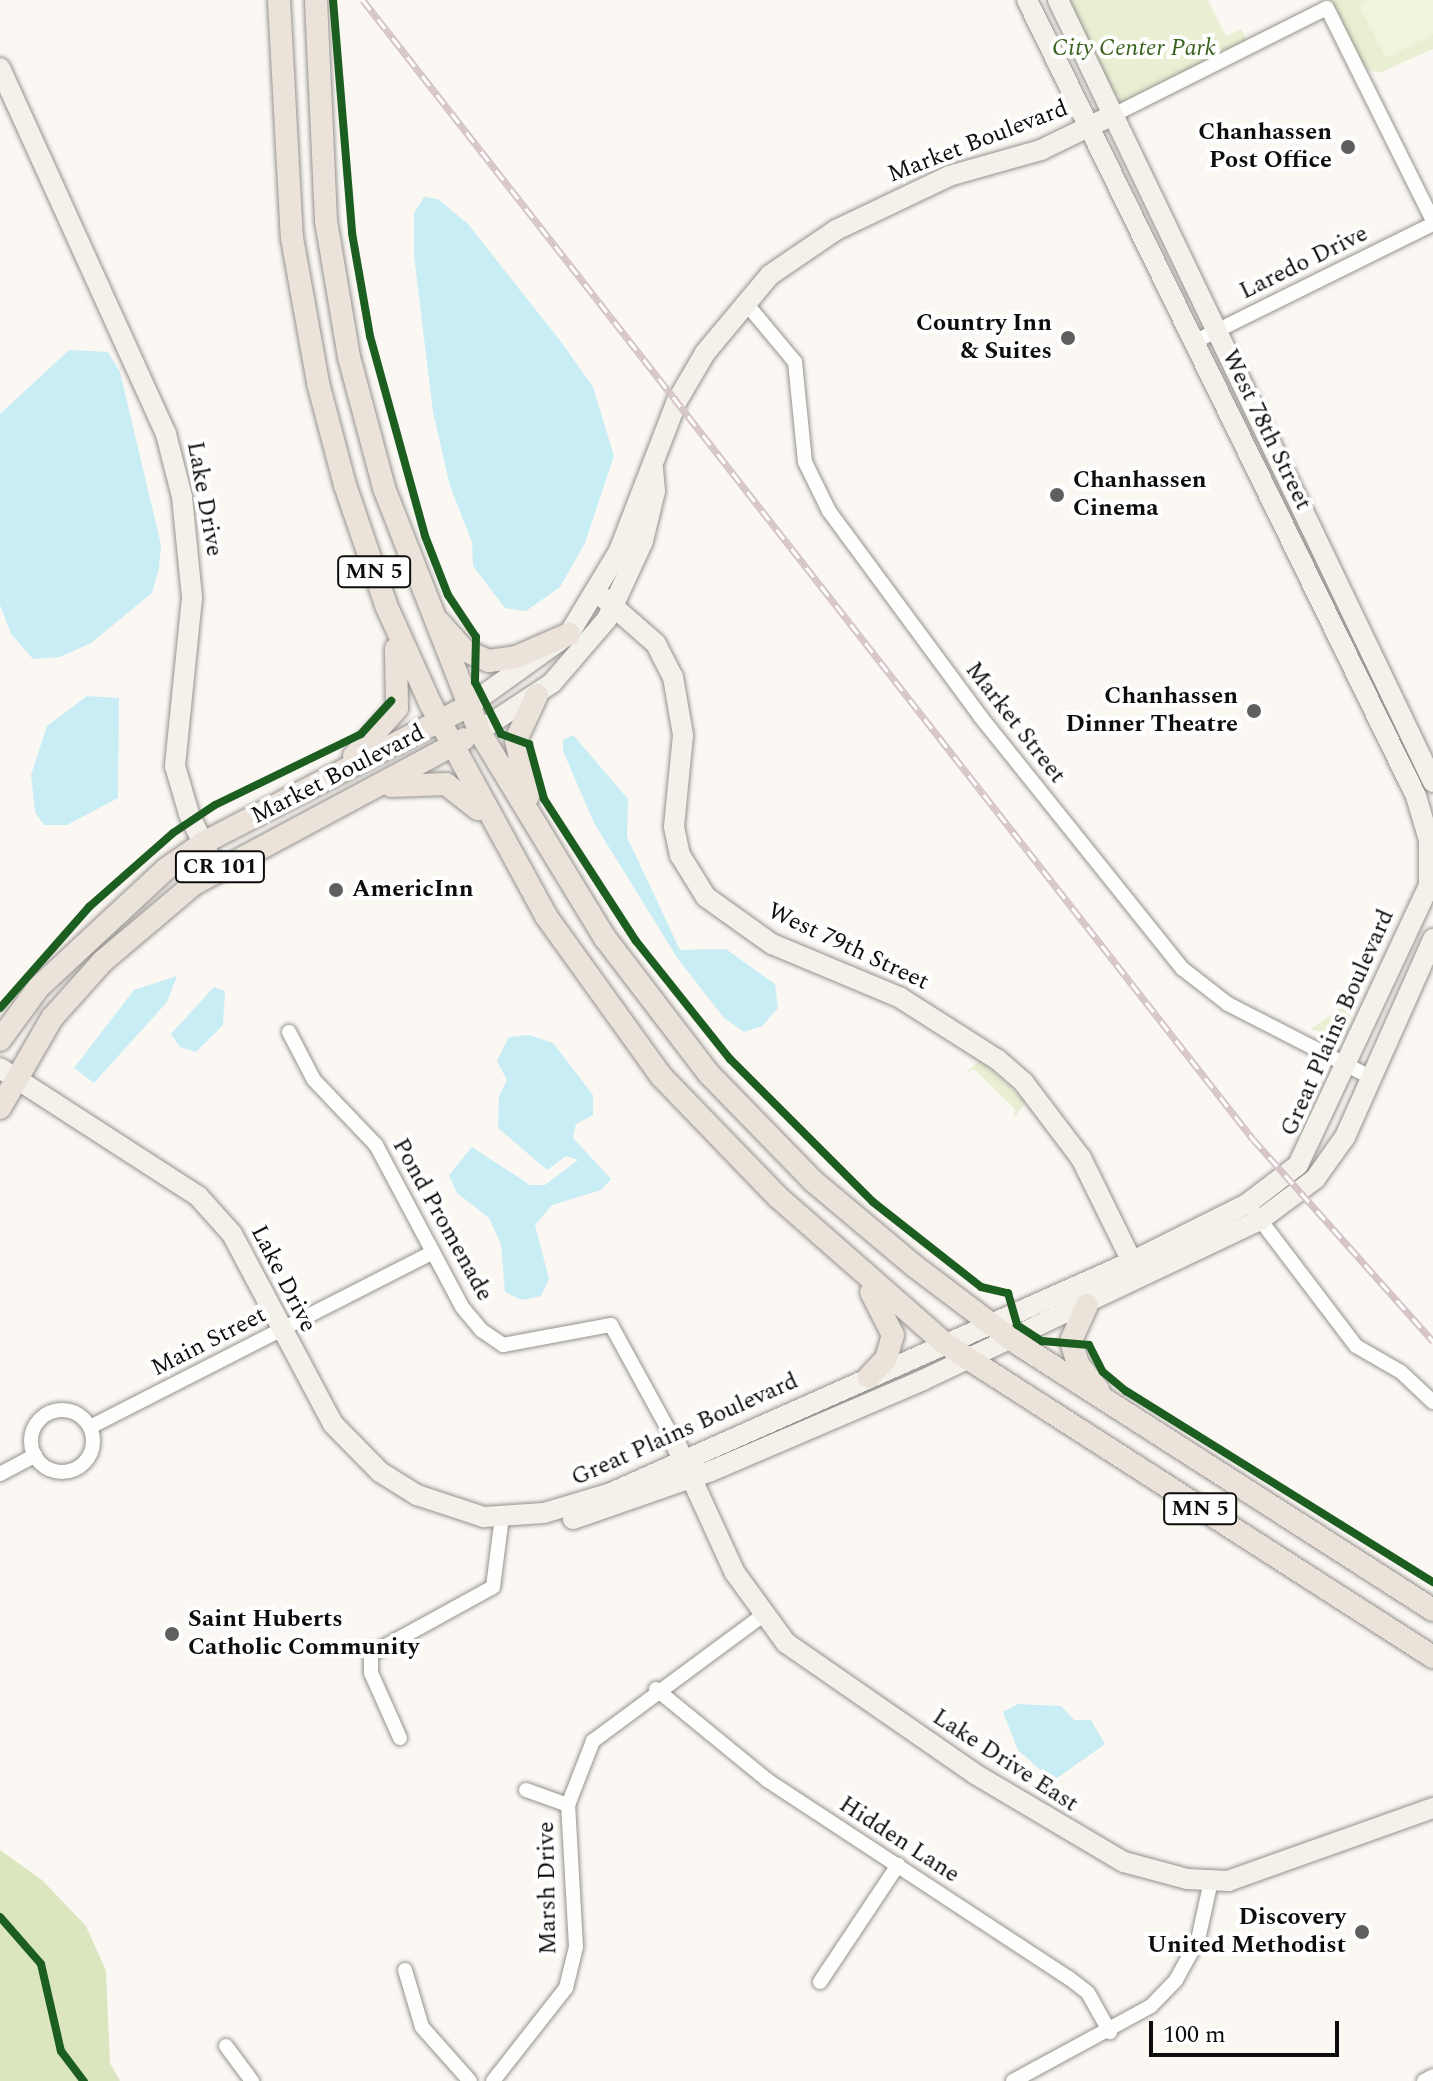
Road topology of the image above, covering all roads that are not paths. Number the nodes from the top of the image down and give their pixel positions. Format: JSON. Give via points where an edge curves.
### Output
{"nodes":[{"id":1,"x":279,"y":0,"type":"edge"},
{"id":2,"x":1027,"y":0,"type":"edge"},
{"id":3,"x":1058,"y":0,"type":"edge"},
{"id":4,"x":316,"y":9,"type":"edge"},
{"id":5,"x":0,"y":68,"type":"edge"},
{"id":6,"x":1111,"y":116,"type":"junction"},
{"id":7,"x":1088,"y":127,"type":"junction"},
{"id":8,"x":1433,"y":222,"type":"edge"},
{"id":9,"x":745,"y":302,"type":"junction"},
{"id":10,"x":1215,"y":331,"type":"junction"},
{"id":11,"x":1194,"y":342,"type":"junction"},
{"id":12,"x":418,"y":585,"type":"junction"},
{"id":13,"x":606,"y":599,"type":"junction"},
{"id":14,"x":386,"y":605,"type":"junction"},
{"id":15,"x":569,"y":634,"type":"junction"},
{"id":16,"x":537,"y":695,"type":"junction"},
{"id":17,"x":467,"y":707,"type":"junction"},
{"id":18,"x":439,"y":722,"type":"junction"},
{"id":19,"x":479,"y":731,"type":"junction"},
{"id":20,"x":451,"y":746,"type":"junction"},
{"id":21,"x":324,"y":781,"type":"junction"},
{"id":22,"x":1433,"y":782,"type":"edge"},
{"id":23,"x":355,"y":796,"type":"junction"},
{"id":24,"x":203,"y":843,"type":"junction"},
{"id":25,"x":503,"y":844,"type":"junction"},
{"id":26,"x":559,"y":866,"type":"junction"},
{"id":27,"x":216,"y":870,"type":"junction"},
{"id":28,"x":1431,"y":886,"type":"edge"},
{"id":29,"x":1432,"y":942,"type":"edge"},
{"id":30,"x":289,"y":1032,"type":"dead end"},
{"id":31,"x":0,"y":1040,"type":"edge"},
{"id":32,"x":1350,"y":1065,"type":"junction"},
{"id":33,"x":9,"y":1071,"type":"edge"},
{"id":34,"x":1372,"y":1078,"type":"junction"},
{"id":35,"x":0,"y":1108,"type":"edge"},
{"id":36,"x":1247,"y":1204,"type":"junction"},
{"id":37,"x":1260,"y":1220,"type":"junction"},
{"id":38,"x":433,"y":1252,"type":"junction"},
{"id":39,"x":849,"y":1262,"type":"junction"},
{"id":40,"x":1137,"y":1270,"type":"junction"},
{"id":41,"x":1087,"y":1305,"type":"junction"},
{"id":42,"x":990,"y":1325,"type":"junction"},
{"id":43,"x":281,"y":1330,"type":"junction"},
{"id":44,"x":1012,"y":1340,"type":"junction"},
{"id":45,"x":944,"y":1343,"type":"junction"},
{"id":46,"x":967,"y":1360,"type":"junction"},
{"id":47,"x":869,"y":1377,"type":"junction"},
{"id":48,"x":1433,"y":1402,"type":"edge"},
{"id":49,"x":1125,"y":1415,"type":"junction"},
{"id":50,"x":90,"y":1427,"type":"junction"},
{"id":51,"x":674,"y":1440,"type":"joint"},
{"id":52,"x":35,"y":1455,"type":"junction"},
{"id":53,"x":685,"y":1471,"type":"junction"},
{"id":54,"x":0,"y":1474,"type":"edge"},
{"id":55,"x":502,"y":1517,"type":"junction"},
{"id":56,"x":1433,"y":1610,"type":"edge"},
{"id":57,"x":763,"y":1615,"type":"junction"},
{"id":58,"x":1433,"y":1657,"type":"edge"},
{"id":59,"x":656,"y":1689,"type":"junction"},
{"id":60,"x":400,"y":1738,"type":"dead end"},
{"id":61,"x":526,"y":1790,"type":"dead end"},
{"id":62,"x":568,"y":1805,"type":"junction"},
{"id":63,"x":1433,"y":1808,"type":"edge"},
{"id":64,"x":898,"y":1865,"type":"junction"},
{"id":65,"x":1211,"y":1881,"type":"junction"},
{"id":66,"x":405,"y":1970,"type":"dead end"},
{"id":67,"x":820,"y":1982,"type":"dead end"},
{"id":68,"x":1110,"y":2032,"type":"junction"},
{"id":69,"x":226,"y":2046,"type":"dead end"},
{"id":70,"x":1433,"y":2076,"type":"edge"},
{"id":71,"x":252,"y":2081,"type":"edge"},
{"id":72,"x":470,"y":2081,"type":"edge"},
{"id":73,"x":493,"y":2081,"type":"edge"},
{"id":74,"x":1013,"y":2081,"type":"edge"},
{"id":75,"x":1424,"y":2081,"type":"edge"}],
"edges":[{"from":1,"to":14,"type":"main road","number":"MN 5","via":[[283,134],[299,281],[334,443]]},
{"from":2,"to":7,"type":"street","name":"West 78th Street"},
{"from":3,"to":6,"type":"street","name":"West 78th Street"},
{"from":4,"to":12,"type":"main road","number":"MN 5","via":[[321,167],[339,302],[364,419]]},
{"from":5,"to":24,"type":"street","name":"Lake Drive","via":[[166,434],[182,497],[192,598],[175,766]]},
{"from":6,"to":7,"type":"street","name":"Market Boulevard"},
{"from":6,"to":8,"type":"street","name":"Market Boulevard","via":[[1327,8]]},
{"from":6,"to":10,"type":"street","name":"West 78th Street"},
{"from":7,"to":9,"type":"street","name":"Market Boulevard","via":[[1041,150],[949,176],[836,230],[770,275]]},
{"from":7,"to":11,"type":"street","name":"West 78th Street"},
{"from":8,"to":10,"type":"street","name":"Laredo Drive"},
{"from":9,"to":13,"type":"street","name":"Market Boulevard","via":[[677,401],[653,467],[655,491],[643,541]]},
{"from":9,"to":32,"type":"street","name":"Market Street","via":[[795,362],[805,462],[829,511],[980,716],[1183,969],[1228,1004]]},
{"from":10,"to":11,"type":"street","name":"Laredo Drive"},
{"from":10,"to":22,"type":"street","name":"West 78th Street"},
{"from":11,"to":28,"type":"street","name":"West 78th Street","via":[[1416,796],[1429,840]]},
{"from":12,"to":15,"type":"main road","via":[[445,629],[478,658],[516,657]]},
{"from":12,"to":17,"type":"main road","number":"MN 5"},
{"from":13,"to":15,"type":"street","name":"Market Boulevard"},
{"from":13,"to":16,"type":"street","name":"Market Boulevard"},
{"from":13,"to":40,"type":"street","name":"West 79th Street","via":[[656,644],[673,677],[683,735],[674,827],[680,855],[706,897],[772,944],[899,997],[998,1060],[1057,1123]]},
{"from":14,"to":18,"type":"main road","number":"MN 5"},
{"from":14,"to":21,"type":"main road","via":[[400,676],[397,708],[371,741]]},
{"from":15,"to":17,"type":"street","name":"Market Boulevard"},
{"from":16,"to":19,"type":"street","name":"Market Boulevard"},
{"from":16,"to":26,"type":"main road","via":[[516,740],[517,766]]},
{"from":17,"to":18,"type":"main road","name":"Market Boulevard","number":"CR 101"},
{"from":17,"to":19,"type":"main road","number":"MN 5"},
{"from":18,"to":20,"type":"main road","number":"MN 5"},
{"from":18,"to":21,"type":"main road","name":"Market Boulevard","number":"CR 101"},
{"from":19,"to":20,"type":"main road","name":"Market Boulevard","number":"CR 101"},
{"from":19,"to":26,"type":"main road","number":"MN 5"},
{"from":20,"to":23,"type":"main road","name":"Market Boulevard","number":"CR 101"},
{"from":20,"to":25,"type":"main road","number":"MN 5"},
{"from":21,"to":24,"type":"main road","name":"Market Boulevard","number":"CR 101"},
{"from":23,"to":25,"type":"main road","via":[[417,780],[446,784],[471,802]]},
{"from":23,"to":27,"type":"main road","name":"Market Boulevard","number":"CR 101"},
{"from":24,"to":27,"type":"street","name":"Lake Drive"},
{"from":24,"to":31,"type":"main road","name":"Market Boulevard","number":"CR 101","via":[[109,917],[39,987]]},
{"from":25,"to":39,"type":"main road","number":"MN 5","via":[[546,916],[661,1076]]},
{"from":26,"to":42,"type":"main road","number":"MN 5","via":[[709,1074],[813,1181]]},
{"from":27,"to":33,"type":"main road","name":"Market Boulevard","number":"CR 101","via":[[103,961]]},
{"from":28,"to":32,"type":"street","name":"Great Plains Boulevard"},
{"from":29,"to":34,"type":"street","name":"Great Plains Boulevard"},
{"from":30,"to":38,"type":"street","name":"Pond Promenade","via":[[314,1080],[376,1145]]},
{"from":32,"to":34,"type":"street","name":"Market Street"},
{"from":32,"to":36,"type":"street","name":"Great Plains Boulevard","via":[[1307,1155]]},
{"from":33,"to":35,"type":"main road","name":"Market Boulevard","number":"CR 101"},
{"from":33,"to":43,"type":"street","name":"Lake Drive","via":[[198,1196],[232,1234]]},
{"from":34,"to":37,"type":"street","name":"Great Plains Boulevard","via":[[1326,1165]]},
{"from":36,"to":37,"type":"street"},
{"from":36,"to":40,"type":"street","name":"Great Plains Boulevard"},
{"from":37,"to":40,"type":"street","name":"Great Plains Boulevard"},
{"from":37,"to":48,"type":"street","via":[[1356,1346],[1401,1372]]},
{"from":38,"to":43,"type":"street","name":"Main Street"},
{"from":38,"to":51,"type":"street","name":"Pond Promenade","via":[[462,1307],[503,1345],[611,1325]]},
{"from":39,"to":45,"type":"main road","number":"MN 5"},
{"from":39,"to":47,"type":"main road","via":[[891,1326],[890,1350]]},
{"from":40,"to":41,"type":"street","name":"Great Plains Boulevard"},
{"from":40,"to":42,"type":"street","name":"Great Plains Boulevard"},
{"from":41,"to":44,"type":"street","name":"Great Plains Boulevard"},
{"from":41,"to":49,"type":"main road","via":[[1073,1327],[1072,1348],[1085,1375]]},
{"from":42,"to":44,"type":"main road","number":"MN 5"},
{"from":42,"to":45,"type":"street","name":"Great Plains Boulevard"},
{"from":43,"to":50,"type":"street","name":"Main Street"},
{"from":43,"to":55,"type":"street","name":"Lake Drive","via":[[333,1424],[380,1472],[450,1508]]},
{"from":44,"to":46,"type":"street","name":"Great Plains Boulevard"},
{"from":44,"to":49,"type":"main road","number":"MN 5"},
{"from":45,"to":46,"type":"main road","number":"MN 5"},
{"from":45,"to":47,"type":"street","name":"Great Plains Boulevard"},
{"from":46,"to":53,"type":"street","name":"Great Plains Boulevard"},
{"from":46,"to":58,"type":"main road","number":"MN 5"},
{"from":47,"to":53,"type":"street","name":"Great Plains Boulevard"},
{"from":49,"to":56,"type":"main road","number":"MN 5"},
{"from":50,"to":52,"type":"street","via":[[91,1453],[77,1469],[57,1472]]},
{"from":50,"to":52,"type":"street","via":[[78,1414],[51,1412],[33,1429]]},
{"from":51,"to":53,"type":"street","name":"Lake Drive East"},
{"from":52,"to":54,"type":"street"},
{"from":53,"to":55,"type":"street","name":"Great Plains Boulevard","via":[[561,1521]]},
{"from":53,"to":57,"type":"street","name":"Lake Drive East"},
{"from":55,"to":60,"type":"street","via":[[493,1587],[371,1654],[371,1673]]},
{"from":57,"to":59,"type":"street","name":"Marsh Drive"},
{"from":57,"to":65,"type":"street","name":"Lake Drive East","via":[[786,1643],[845,1687],[1078,1839],[1130,1865]]},
{"from":59,"to":62,"type":"street","name":"Marsh Drive","via":[[593,1741]]},
{"from":59,"to":64,"type":"street","name":"Hidden Lane","via":[[767,1780]]},
{"from":61,"to":62,"type":"street"},
{"from":62,"to":73,"type":"street","name":"Marsh Drive","via":[[576,1947],[566,1988]]},
{"from":63,"to":65,"type":"street","name":"Lake Drive East","via":[[1354,1832],[1291,1862]]},
{"from":64,"to":67,"type":"street"},
{"from":64,"to":68,"type":"street","name":"Hidden Lane","via":[[1069,1978],[1088,1993]]},
{"from":65,"to":68,"type":"street","via":[[1198,1940],[1176,1980],[1151,2006]]},
{"from":66,"to":72,"type":"street","via":[[422,2027]]},
{"from":68,"to":74,"type":"street"},
{"from":69,"to":71,"type":"street"},
{"from":70,"to":75,"type":"street"}]}
